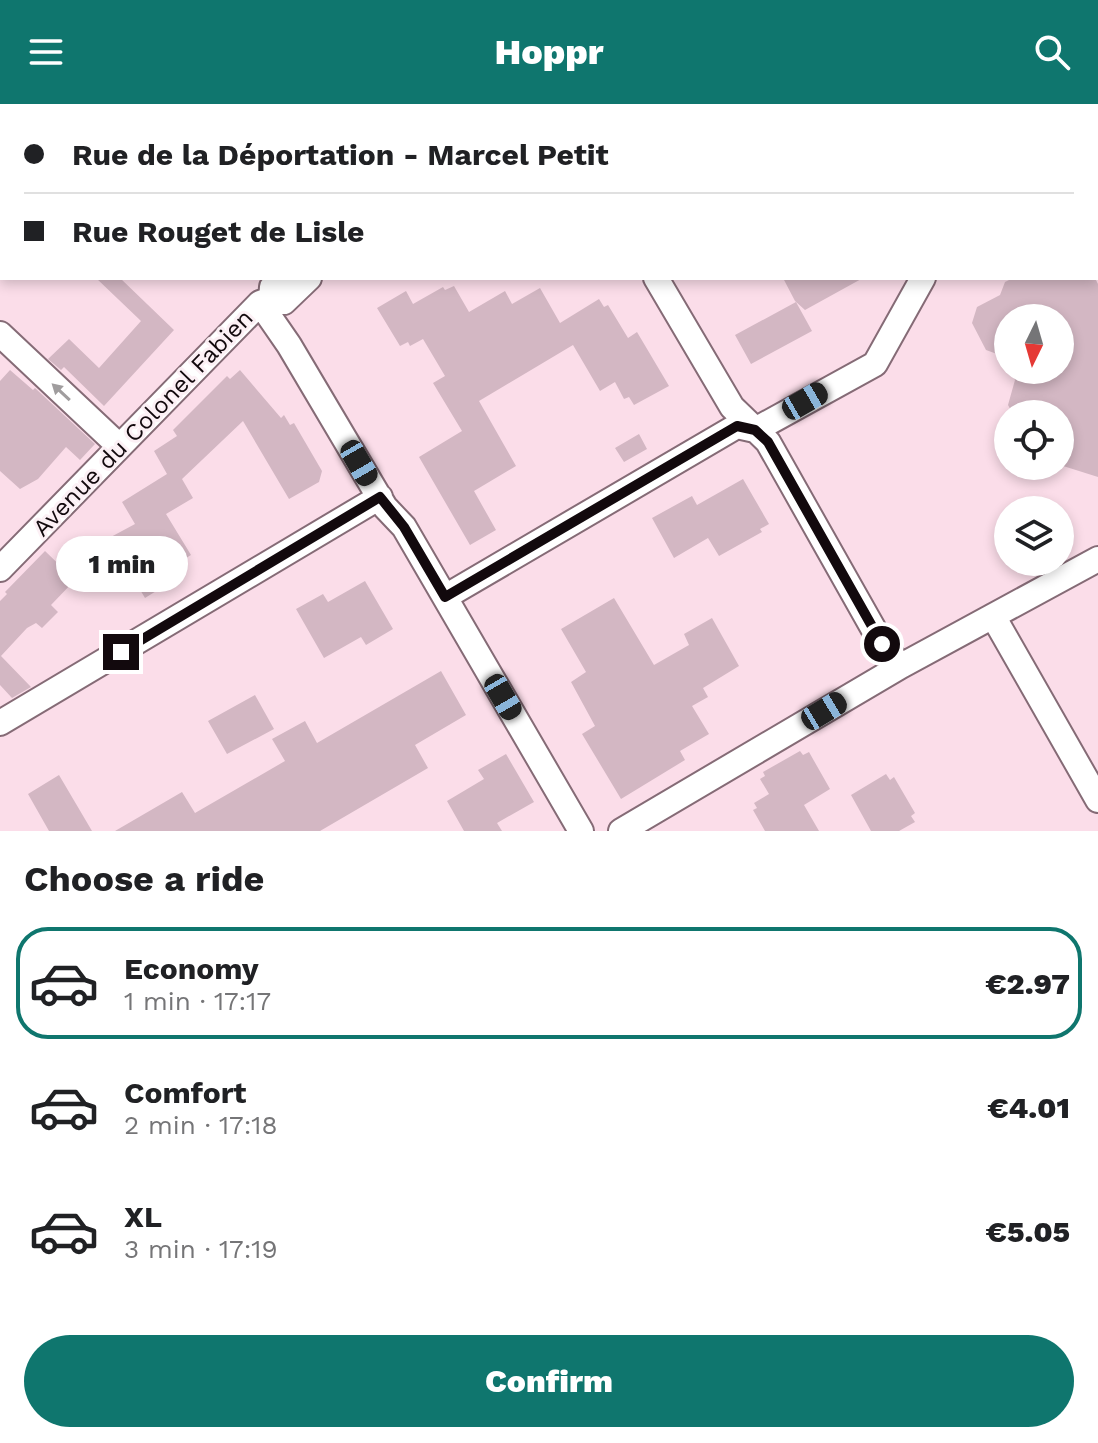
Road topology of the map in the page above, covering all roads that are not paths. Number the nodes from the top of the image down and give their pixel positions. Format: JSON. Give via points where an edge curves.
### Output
{"nodes":[{"id":1,"x":307,"y":280,"type":"edge"},
{"id":2,"x":657,"y":280,"type":"edge"},
{"id":3,"x":922,"y":280,"type":"edge"},
{"id":4,"x":271,"y":293,"type":"edge"},
{"id":5,"x":0,"y":334,"type":"edge"},
{"id":6,"x":755,"y":430,"type":"junction"},
{"id":7,"x":118,"y":445,"type":"junction"},
{"id":8,"x":380,"y":497,"type":"junction"},
{"id":9,"x":1098,"y":559,"type":"edge"},
{"id":10,"x":0,"y":569,"type":"edge"},
{"id":11,"x":445,"y":597,"type":"junction"},
{"id":12,"x":993,"y":616,"type":"junction"},
{"id":13,"x":901,"y":666,"type":"junction"},
{"id":14,"x":0,"y":723,"type":"edge"},
{"id":15,"x":1098,"y":800,"type":"edge"},
{"id":16,"x":581,"y":831,"type":"edge"},
{"id":17,"x":621,"y":831,"type":"edge"}],
"edges":[{"from":1,"to":4,"type":"street","name":"Avenue du Colonel Fabien","via":[[284,302]]},
{"from":2,"to":6,"type":"street","via":[[732,407]]},
{"from":3,"to":6,"type":"street","via":[[875,364]]},
{"from":4,"to":7,"type":"street","name":"Avenue du Colonel Fabien"},
{"from":4,"to":8,"type":"street"},
{"from":7,"to":5,"type":"street","one_way":true},
{"from":6,"to":11,"type":"street","via":[[737,426]]},
{"from":6,"to":13,"type":"street","via":[[768,442],[882,644]]},
{"from":7,"to":10,"type":"street","name":"Avenue du Colonel Fabien"},
{"from":8,"to":11,"type":"street"},
{"from":8,"to":14,"type":"street"},
{"from":9,"to":12,"type":"street"},
{"from":11,"to":16,"type":"street"},
{"from":12,"to":13,"type":"street"},
{"from":12,"to":15,"type":"street"},
{"from":13,"to":17,"type":"street"}]}
